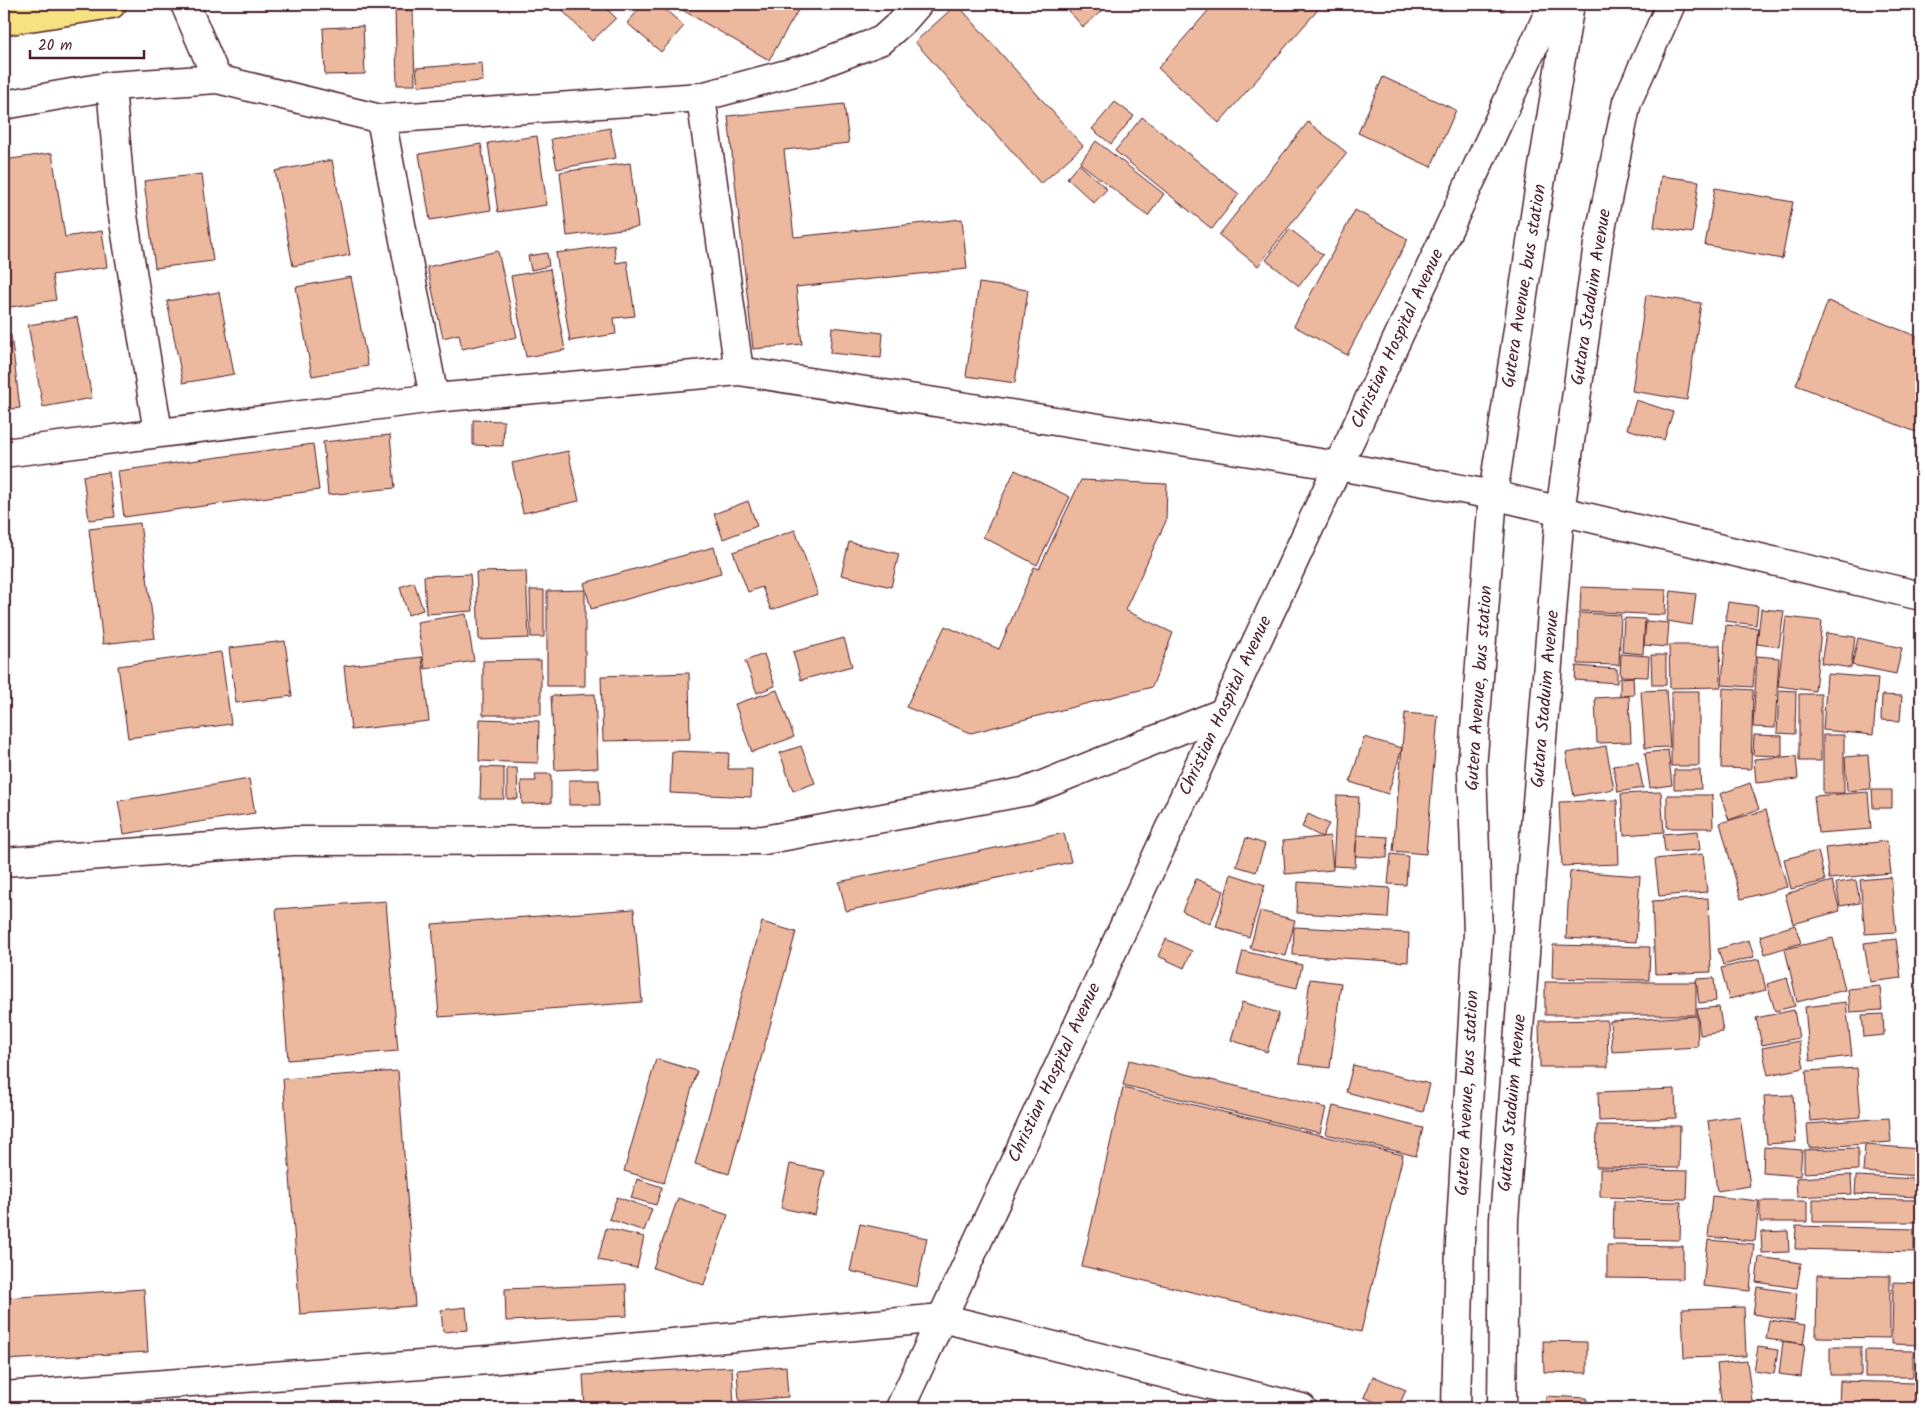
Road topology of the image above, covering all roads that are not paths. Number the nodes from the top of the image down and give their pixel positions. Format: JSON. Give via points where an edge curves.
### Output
{"nodes":[{"id":1,"x":112,"y":4,"type":"edge"},
{"id":2,"x":185,"y":4,"type":"edge"},
{"id":3,"x":918,"y":4,"type":"edge"},
{"id":4,"x":1553,"y":4,"type":"edge"},
{"id":5,"x":1570,"y":4,"type":"edge"},
{"id":6,"x":1671,"y":4,"type":"edge"},
{"id":7,"x":4,"y":21,"type":"edge"},
{"id":8,"x":217,"y":79,"type":"junction"},
{"id":9,"x":111,"y":86,"type":"junction"},
{"id":10,"x":701,"y":98,"type":"junction"},
{"id":11,"x":4,"y":105,"type":"edge"},
{"id":12,"x":381,"y":119,"type":"junction"},
{"id":13,"x":739,"y":371,"type":"junction"},
{"id":14,"x":434,"y":398,"type":"junction"},
{"id":15,"x":158,"y":432,"type":"junction"},
{"id":16,"x":4,"y":453,"type":"edge"},
{"id":17,"x":1339,"y":466,"type":"junction"},
{"id":18,"x":1493,"y":495,"type":"junction"},
{"id":19,"x":1560,"y":512,"type":"junction"},
{"id":20,"x":1921,"y":596,"type":"edge"},
{"id":21,"x":1222,"y":713,"type":"junction"},
{"id":22,"x":4,"y":862,"type":"edge"},
{"id":23,"x":942,"y":1318,"type":"junction"},
{"id":24,"x":4,"y":1396,"type":"edge"},
{"id":25,"x":900,"y":1408,"type":"edge"},
{"id":26,"x":1302,"y":1408,"type":"edge"},
{"id":27,"x":1456,"y":1408,"type":"edge"},
{"id":28,"x":1502,"y":1408,"type":"edge"}],
"edges":[{"from":1,"to":7,"type":"highway"},
{"from":2,"to":8,"type":"street"},
{"from":3,"to":10,"type":"street","via":[[882,40],[809,68]]},
{"from":4,"to":17,"type":"street","name":"Christian Hospital Avenue"},
{"from":5,"to":18,"type":"street","name":"Gutera Avenue, bus station"},
{"from":6,"to":19,"type":"street","name":"Gutara Staduim Avenue","via":[[1627,102],[1598,244]]},
{"from":8,"to":9,"type":"street"},
{"from":8,"to":12,"type":"street"},
{"from":9,"to":11,"type":"street"},
{"from":9,"to":15,"type":"street","via":[[121,203]]},
{"from":10,"to":12,"type":"street"},
{"from":10,"to":13,"type":"street"},
{"from":12,"to":14,"type":"street"},
{"from":13,"to":14,"type":"street"},
{"from":13,"to":17,"type":"street"},
{"from":14,"to":15,"type":"street"},
{"from":15,"to":16,"type":"street"},
{"from":17,"to":18,"type":"street"},
{"from":17,"to":21,"type":"street","name":"Christian Hospital Avenue"},
{"from":18,"to":19,"type":"street"},
{"from":18,"to":27,"type":"street","name":"Gutera Avenue, bus station","via":[[1472,769],[1478,933],[1460,1244]]},
{"from":19,"to":20,"type":"street"},
{"from":19,"to":28,"type":"street","name":"Gutara Staduim Avenue","via":[[1504,1219]]},
{"from":21,"to":22,"type":"street","via":[[1028,791],[764,840],[292,841]]},
{"from":21,"to":23,"type":"street","name":"Christian Hospital Avenue"},
{"from":23,"to":24,"type":"street","via":[[488,1360]]},
{"from":23,"to":25,"type":"street","name":"Christian Hospital Avenue"},
{"from":23,"to":26,"type":"street"}]}
